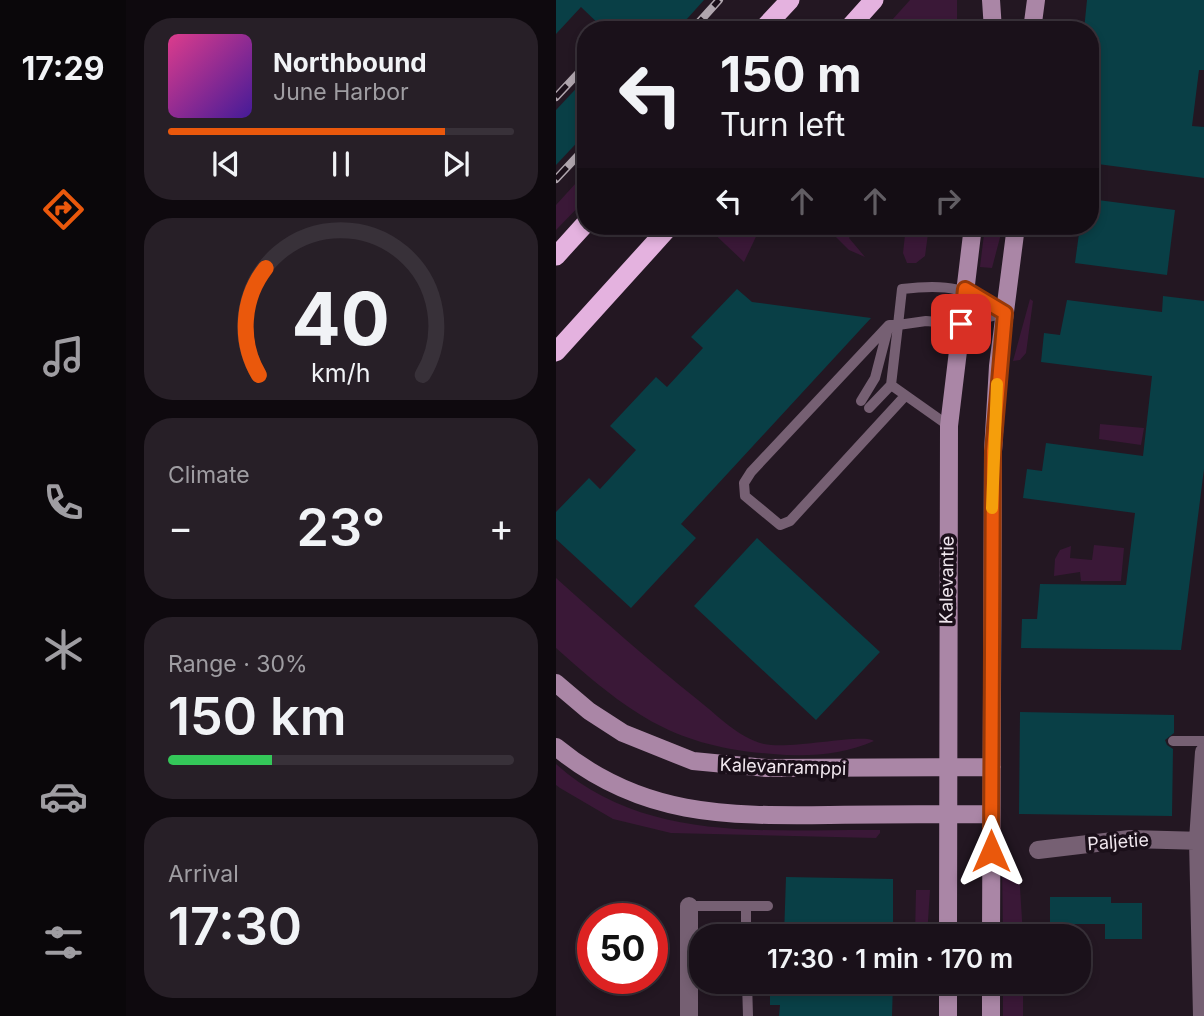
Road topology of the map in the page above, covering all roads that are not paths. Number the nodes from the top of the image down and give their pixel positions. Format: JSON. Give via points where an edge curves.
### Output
{"nodes":[{"id":1,"x":790,"y":0,"type":"edge"},
{"id":2,"x":874,"y":0,"type":"edge"},
{"id":3,"x":991,"y":0,"type":"edge"},
{"id":4,"x":1036,"y":0,"type":"edge"},
{"id":5,"x":770,"y":21,"type":"edge"},
{"id":6,"x":855,"y":21,"type":"edge"},
{"id":7,"x":992,"y":21,"type":"edge"},
{"id":8,"x":1033,"y":21,"type":"edge"},
{"id":9,"x":577,"y":233,"type":"edge"},
{"id":10,"x":662,"y":235,"type":"edge"},
{"id":11,"x":972,"y":235,"type":"edge"},
{"id":12,"x":1015,"y":235,"type":"edge"},
{"id":13,"x":556,"y":256,"type":"edge"},
{"id":14,"x":965,"y":289,"type":"junction"},
{"id":15,"x":1005,"y":313,"type":"junction"},
{"id":16,"x":961,"y":324,"type":"junction"},
{"id":17,"x":894,"y":325,"type":"junction"},
{"id":18,"x":556,"y":352,"type":"edge"},
{"id":19,"x":891,"y":385,"type":"junction"},
{"id":20,"x":905,"y":396,"type":"junction"},
{"id":21,"x":949,"y":426,"type":"junction"},
{"id":22,"x":556,"y":683,"type":"edge"},
{"id":23,"x":1173,"y":741,"type":"dead end"},
{"id":24,"x":1204,"y":741,"type":"edge"},
{"id":25,"x":556,"y":747,"type":"edge"},
{"id":26,"x":1204,"y":752,"type":"edge"},
{"id":27,"x":992,"y":767,"type":"junction"},
{"id":28,"x":946,"y":768,"type":"junction"},
{"id":29,"x":947,"y":814,"type":"junction"},
{"id":30,"x":991,"y":814,"type":"junction"},
{"id":31,"x":1201,"y":841,"type":"edge"},
{"id":32,"x":1038,"y":850,"type":"dead end"},
{"id":33,"x":689,"y":906,"type":"joint"},
{"id":34,"x":746,"y":906,"type":"junction"},
{"id":35,"x":768,"y":906,"type":"dead end"},
{"id":36,"x":746,"y":924,"type":"edge"},
{"id":37,"x":948,"y":924,"type":"edge"},
{"id":38,"x":991,"y":924,"type":"edge"},
{"id":39,"x":747,"y":994,"type":"edge"},
{"id":40,"x":948,"y":994,"type":"edge"},
{"id":41,"x":991,"y":994,"type":"edge"},
{"id":42,"x":689,"y":1016,"type":"edge"},
{"id":43,"x":747,"y":1016,"type":"edge"},
{"id":44,"x":948,"y":1016,"type":"edge"},
{"id":45,"x":991,"y":1016,"type":"edge"},
{"id":46,"x":1202,"y":1016,"type":"edge"}],
"edges":[{"from":1,"to":5,"type":"highway"},
{"from":2,"to":6,"type":"highway"},
{"from":3,"to":7,"type":"main road"},
{"from":4,"to":8,"type":"main road"},
{"from":9,"to":13,"type":"highway"},
{"from":10,"to":18,"type":"highway"},
{"from":11,"to":14,"type":"main road","name":"Kalevantie"},
{"from":12,"to":15,"type":"main road"},
{"from":14,"to":15,"type":"lane"},
{"from":14,"to":16,"type":"main road","name":"Kalevantie"},
{"from":14,"to":17,"type":"lane","via":[[902,289]]},
{"from":15,"to":16,"type":"lane"},
{"from":15,"to":27,"type":"main road","via":[[993,451]]},
{"from":16,"to":17,"type":"lane","via":[[926,321]]},
{"from":16,"to":21,"type":"main road","name":"Kalevantie"},
{"from":17,"to":19,"type":"lane"},
{"from":17,"to":19,"type":"lane","via":[[865,405]]},
{"from":17,"to":20,"type":"lane","via":[[751,472],[744,483],[745,496],[772,522],[790,521]]},
{"from":19,"to":20,"type":"lane"},
{"from":20,"to":21,"type":"lane"},
{"from":21,"to":28,"type":"main road","name":"Kalevantie"},
{"from":22,"to":28,"type":"main road","name":"Kalevanramppi","via":[[623,733],[693,761],[766,768]]},
{"from":23,"to":24,"type":"lane"},
{"from":25,"to":29,"type":"main road","via":[[621,789],[688,810],[761,815]]},
{"from":26,"to":31,"type":"street"},
{"from":27,"to":28,"type":"main road","name":"Kalevanramppi"},
{"from":27,"to":30,"type":"main road"},
{"from":28,"to":29,"type":"main road","name":"Kalevantie"},
{"from":29,"to":30,"type":"main road"},
{"from":29,"to":37,"type":"main road","name":"Kalevantie"},
{"from":30,"to":38,"type":"main road"},
{"from":31,"to":32,"type":"street","name":"Paljetie","via":[[1130,839]]},
{"from":31,"to":46,"type":"street"},
{"from":33,"to":34,"type":"lane"},
{"from":33,"to":42,"type":"street"},
{"from":34,"to":35,"type":"lane"},
{"from":34,"to":36,"type":"lane"},
{"from":39,"to":43,"type":"lane"},
{"from":40,"to":44,"type":"main road"},
{"from":41,"to":45,"type":"main road"}]}
